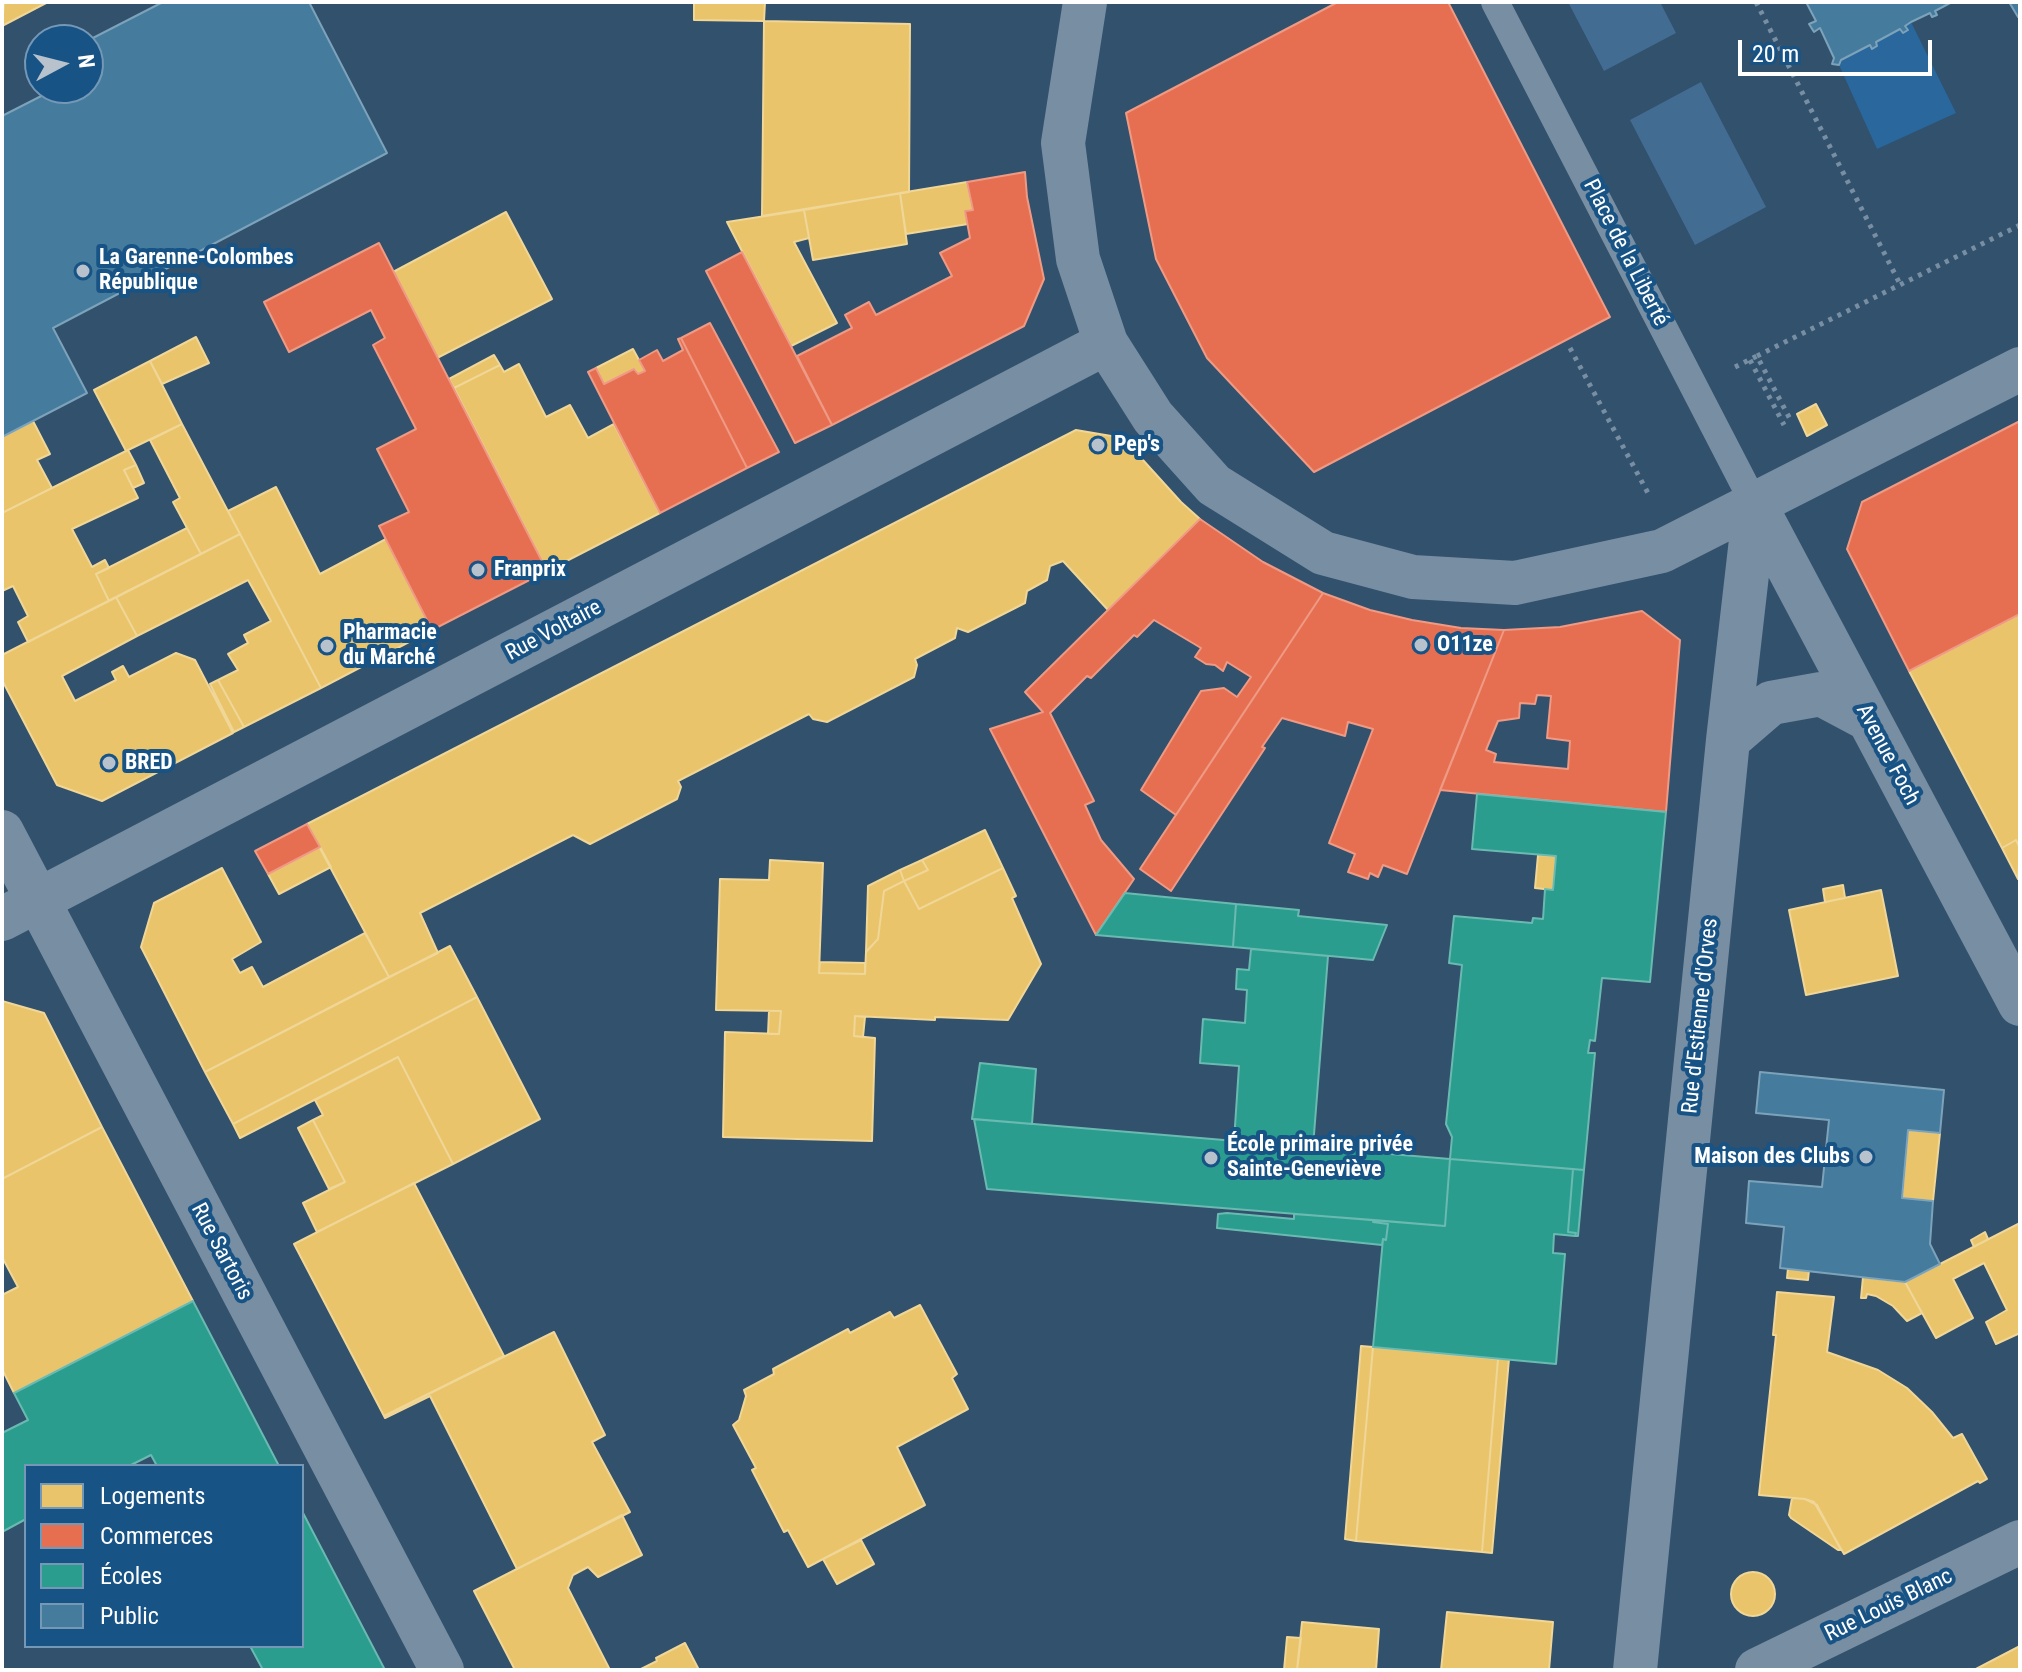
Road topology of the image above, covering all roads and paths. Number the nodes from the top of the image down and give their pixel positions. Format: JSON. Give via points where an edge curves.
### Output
{"nodes":[{"id":1,"x":1085,"y":2,"type":"edge"},
{"id":2,"x":1495,"y":2,"type":"edge"},
{"id":3,"x":1756,"y":2,"type":"edge"},
{"id":4,"x":2020,"y":225,"type":"edge"},
{"id":5,"x":1901,"y":286,"type":"junction"},
{"id":6,"x":1106,"y":343,"type":"junction"},
{"id":7,"x":1570,"y":348,"type":"dead end"},
{"id":8,"x":1757,"y":356,"type":"dead end"},
{"id":9,"x":1750,"y":360,"type":"dead end"},
{"id":10,"x":2020,"y":369,"type":"edge"},
{"id":11,"x":1770,"y":380,"type":"dead end"},
{"id":12,"x":1785,"y":428,"type":"dead end"},
{"id":13,"x":1795,"y":428,"type":"dead end"},
{"id":14,"x":1651,"y":500,"type":"dead end"},
{"id":15,"x":1755,"y":505,"type":"junction"},
{"id":16,"x":1868,"y":719,"type":"junction"},
{"id":17,"x":1728,"y":740,"type":"junction"},
{"id":18,"x":2,"y":832,"type":"edge"},
{"id":19,"x":19,"y":910,"type":"edge"},
{"id":20,"x":2020,"y":1004,"type":"edge"},
{"id":21,"x":2020,"y":1542,"type":"edge"},
{"id":22,"x":442,"y":1670,"type":"edge"},
{"id":23,"x":1635,"y":1670,"type":"edge"},
{"id":24,"x":1757,"y":1670,"type":"edge"}],
"edges":[{"from":1,"to":6,"type":"street","via":[[1063,143],[1078,259]]},
{"from":2,"to":15,"type":"lane","name":"Place de la Liberté"},
{"from":3,"to":5,"type":"path"},
{"from":4,"to":5,"type":"path"},
{"from":5,"to":8,"type":"path"},
{"from":6,"to":15,"type":"street","via":[[1153,417],[1214,485],[1323,553],[1413,577],[1515,583],[1662,551]]},
{"from":6,"to":19,"type":"street","name":"Rue Voltaire"},
{"from":7,"to":14,"type":"path"},
{"from":9,"to":12,"type":"path"},
{"from":10,"to":15,"type":"street"},
{"from":11,"to":13,"type":"path"},
{"from":15,"to":16,"type":"street","name":"Avenue Foch"},
{"from":15,"to":17,"type":"street","name":"Rue d'Estienne d'Orves"},
{"from":16,"to":17,"type":"street","via":[[1821,694],[1771,703]]},
{"from":16,"to":20,"type":"street","name":"Avenue Foch"},
{"from":17,"to":23,"type":"street","name":"Rue d'Estienne d'Orves"},
{"from":18,"to":19,"type":"street","name":"Rue Sartoris"},
{"from":19,"to":22,"type":"street","name":"Rue Sartoris"},
{"from":21,"to":24,"type":"street","name":"Rue Louis Blanc"}]}
